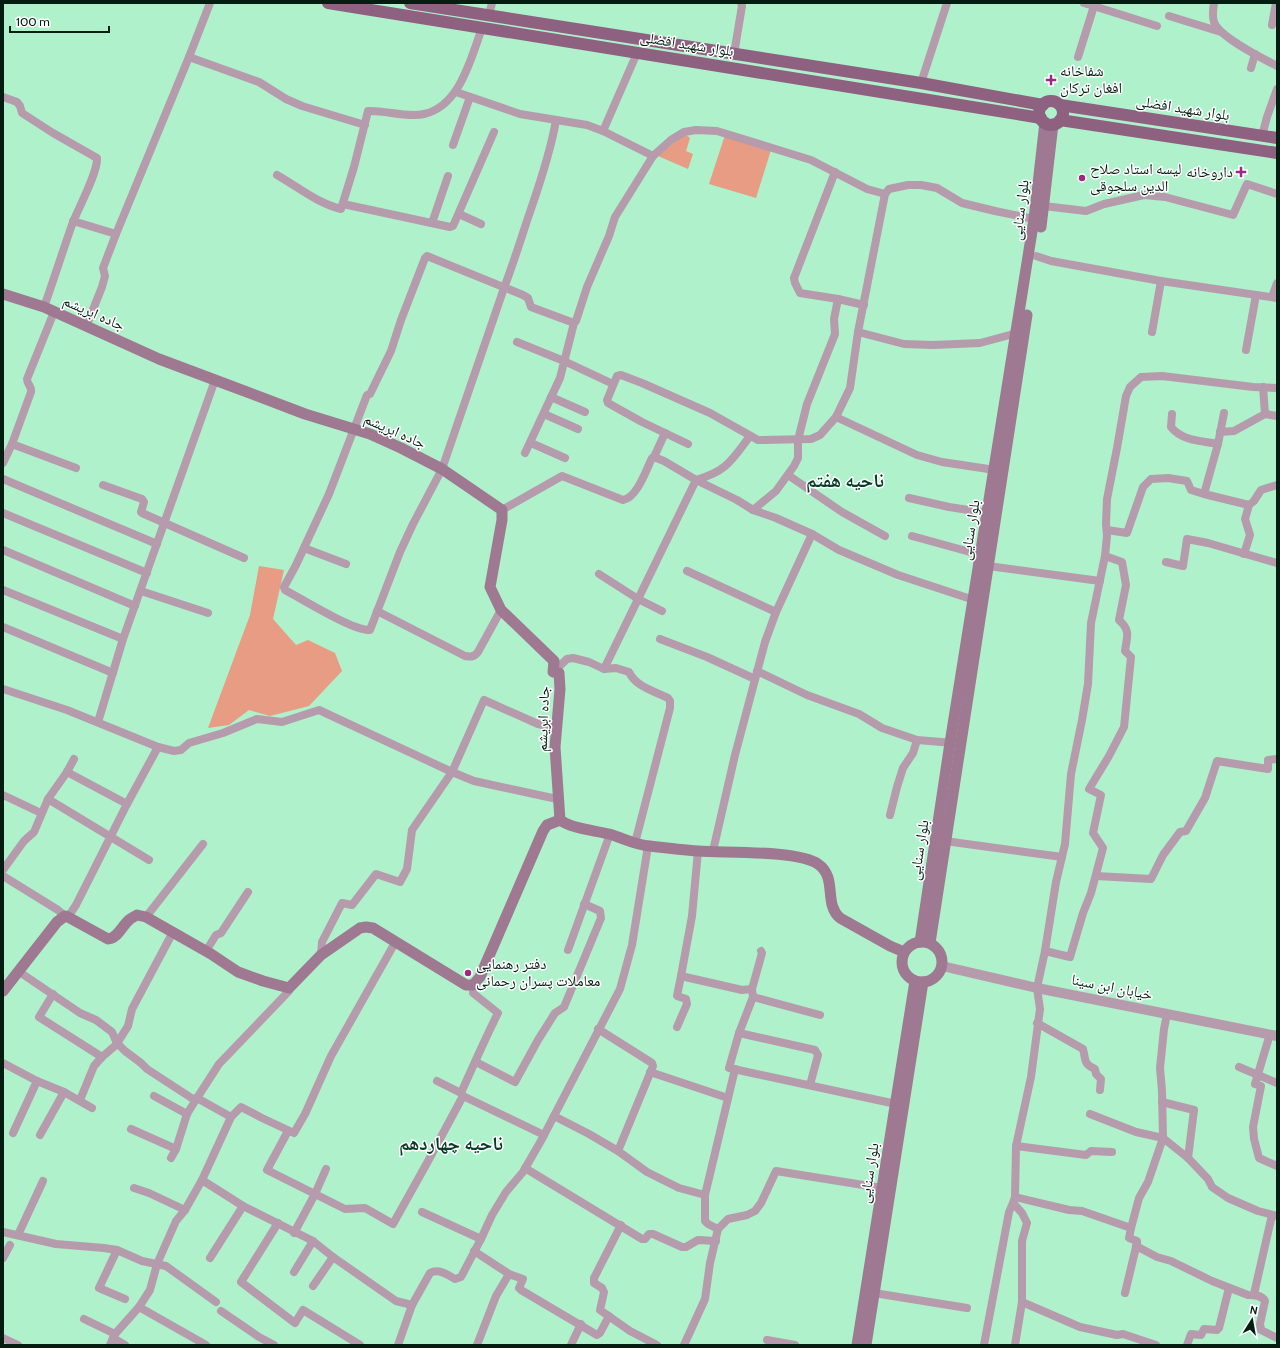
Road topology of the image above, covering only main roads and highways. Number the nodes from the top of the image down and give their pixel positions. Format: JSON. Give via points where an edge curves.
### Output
{"nodes":[{"id":1,"x":328,"y":3,"type":"edge"},
{"id":2,"x":410,"y":3,"type":"edge"},
{"id":3,"x":375,"y":7,"type":"edge"},
{"id":4,"x":684,"y":46,"type":"junction"},
{"id":5,"x":681,"y":59,"type":"junction"},
{"id":6,"x":1043,"y":104,"type":"junction"},
{"id":7,"x":1060,"y":105,"type":"junction"},
{"id":8,"x":1050,"y":121,"type":"junction"},
{"id":9,"x":1277,"y":138,"type":"edge"},
{"id":10,"x":1277,"y":153,"type":"edge"},
{"id":11,"x":3,"y":294,"type":"edge"},
{"id":12,"x":955,"y":743,"type":"junction"},
{"id":13,"x":560,"y":820,"type":"junction"},
{"id":14,"x":925,"y":942,"type":"junction"},
{"id":15,"x":904,"y":952,"type":"junction"},
{"id":16,"x":919,"y":982,"type":"junction"},
{"id":17,"x":3,"y":990,"type":"edge"},
{"id":18,"x":857,"y":1345,"type":"edge"},
{"id":19,"x":866,"y":1345,"type":"edge"}],
"edges":[{"from":1,"to":3,"type":"main road","name":"بلوار شهید افضلی"},
{"from":2,"to":4,"type":"main road","name":"بلوار شهید افضلی"},
{"from":3,"to":5,"type":"main road","name":"بلوار شهید افضلی","via":[[482,28]]},
{"from":4,"to":5,"type":"main road"},
{"from":4,"to":6,"type":"main road","name":"بلوار شهید افضلی"},
{"from":5,"to":8,"type":"main road","name":"بلوار شهید افضلی"},
{"from":6,"to":7,"type":"main road","via":[[1051,101]]},
{"from":6,"to":8,"type":"main road","via":[[1040,111]]},
{"from":7,"to":8,"type":"main road","via":[[1063,114]]},
{"from":7,"to":9,"type":"main road","name":"بلوار شهید افضلی"},
{"from":8,"to":10,"type":"main road","name":"بلوار شهید افضلی"},
{"from":8,"to":12,"type":"main road","name":"بلوار سنایی","via":[[974,600]]},
{"from":8,"to":12,"type":"main road","name":"بلوار سنایی","via":[[1044,206],[988,566]]},
{"from":11,"to":13,"type":"main road","name":"جاده ابریشم","via":[[49,310],[215,380],[305,414],[370,434],[442,469],[502,510],[490,587],[501,610],[554,661],[553,672],[559,673],[556,747]]},
{"from":12,"to":14,"type":"main road","name":"بلوار سنایی"},
{"from":12,"to":14,"type":"main road","name":"بلوار سنایی","via":[[945,841]]},
{"from":13,"to":15,"type":"main road","via":[[566,824],[648,846],[794,856],[817,863],[826,870],[830,880],[830,897],[835,913]]},
{"from":13,"to":17,"type":"main road","via":[[547,825],[543,831],[480,977],[473,985],[466,985],[396,941],[373,928],[366,927],[360,928],[321,955],[289,988],[238,972],[173,932],[146,917],[137,915],[111,939],[67,917],[57,922]]},
{"from":14,"to":15,"type":"main road","via":[[911,945]]},
{"from":14,"to":16,"type":"main road","via":[[934,946],[941,955],[942,966],[933,979]]},
{"from":15,"to":16,"type":"main road","via":[[902,967],[907,976]]},
{"from":16,"to":18,"type":"main road","name":"بلوار سنایی","via":[[896,1104]]},
{"from":16,"to":19,"type":"main road","name":"بلوار سنایی"}]}
